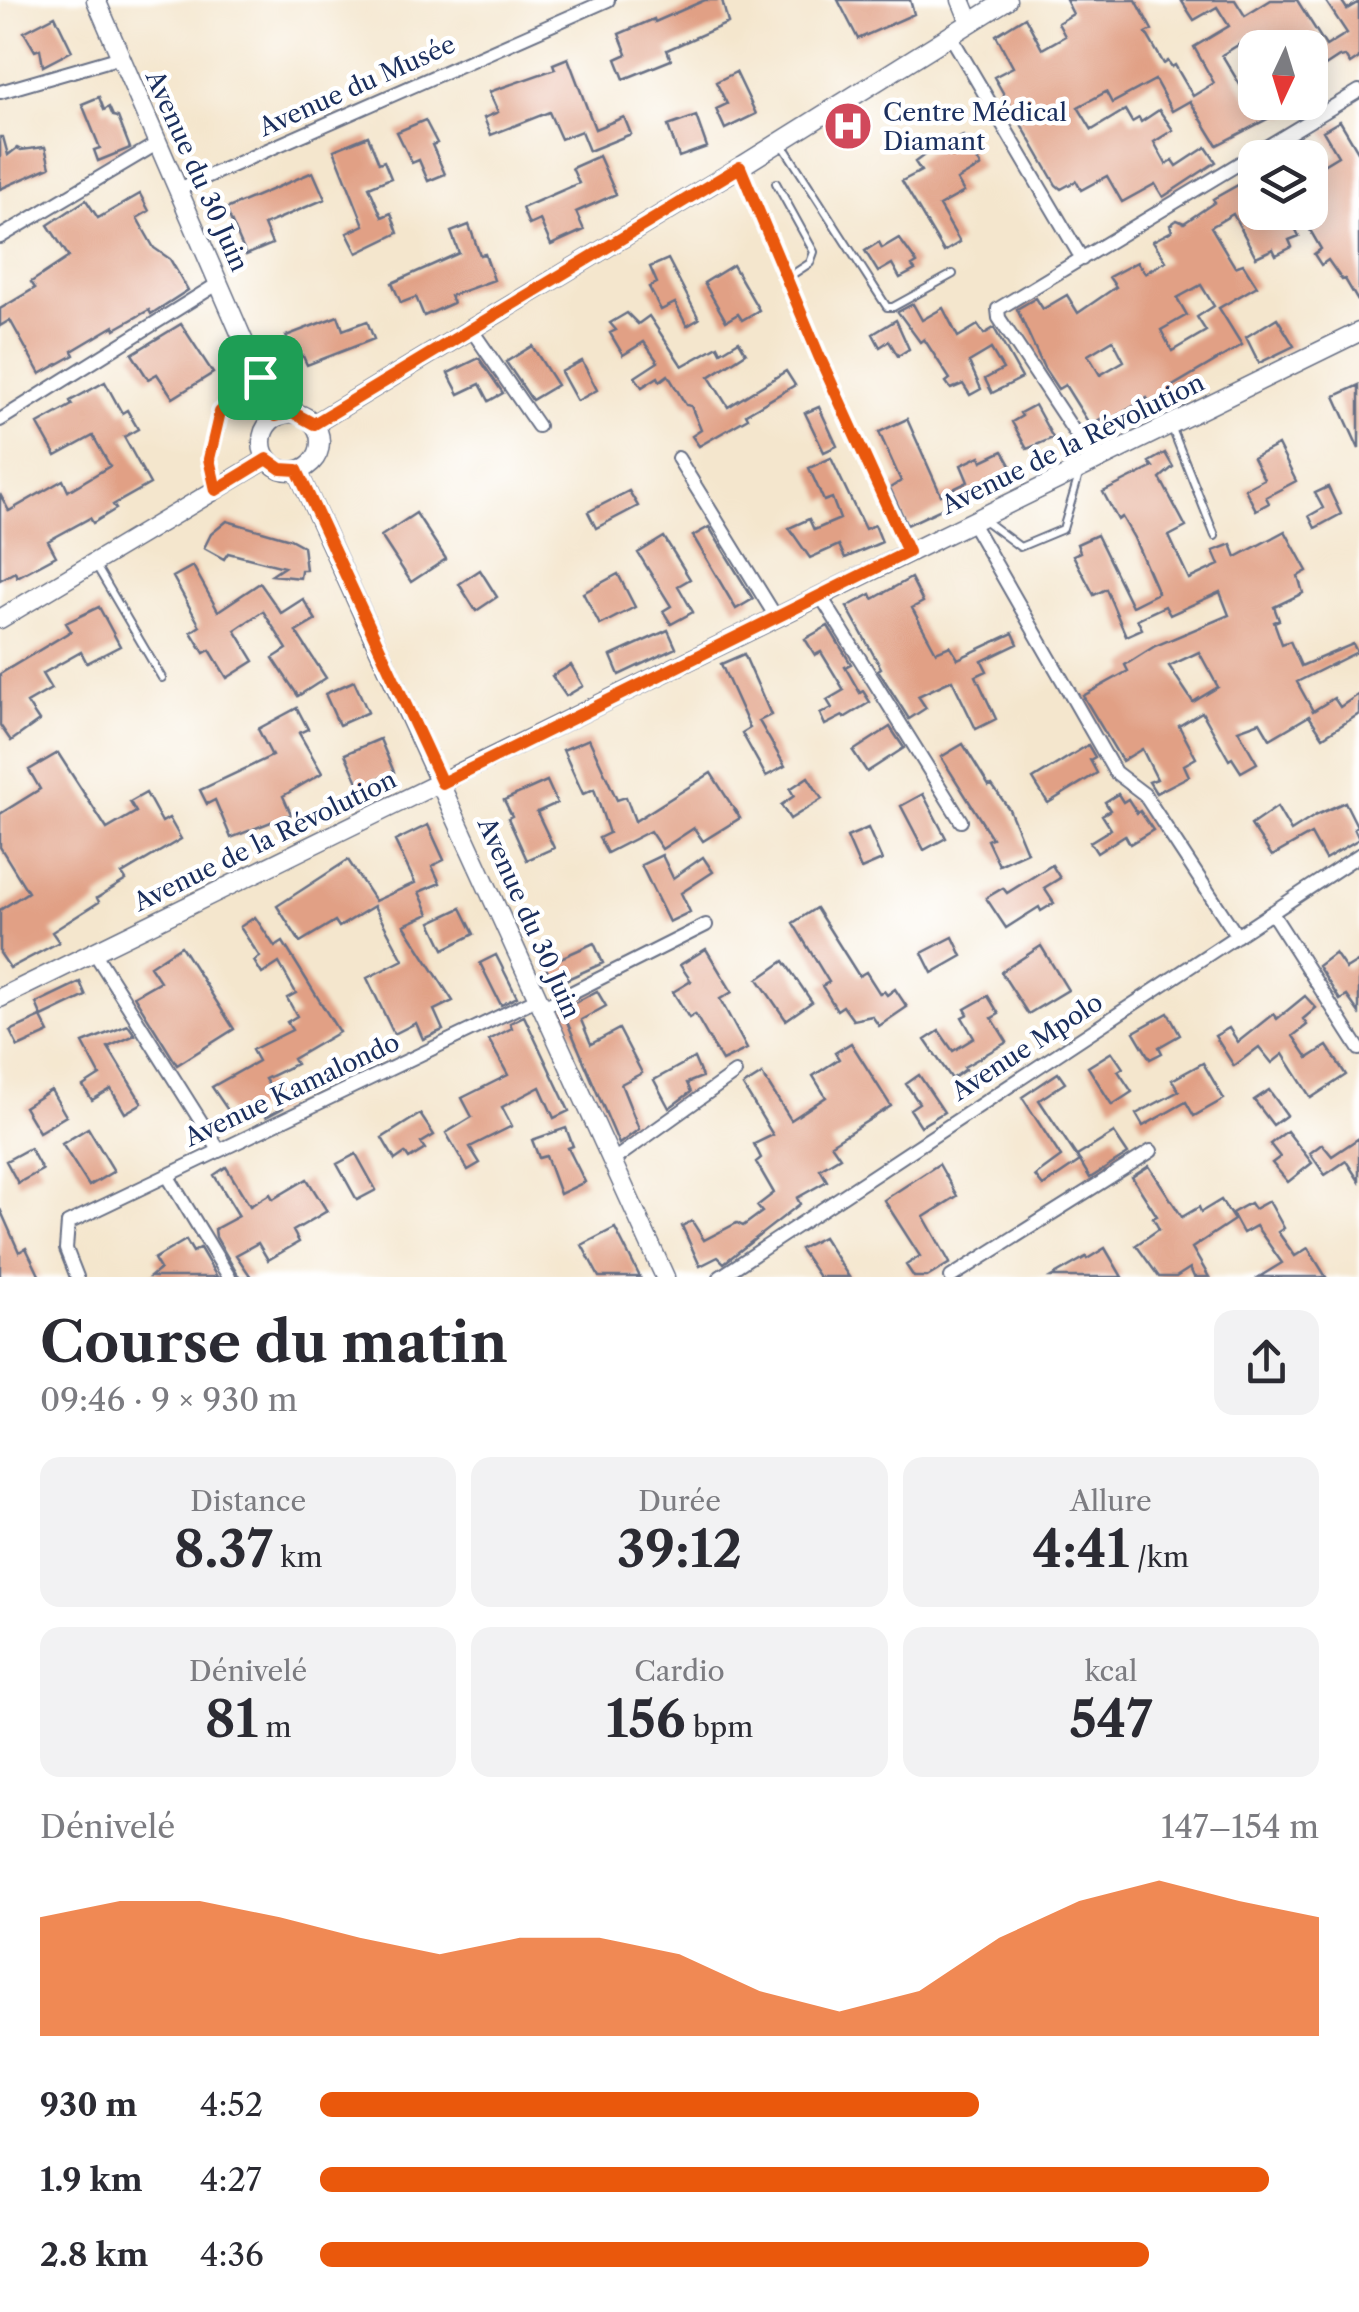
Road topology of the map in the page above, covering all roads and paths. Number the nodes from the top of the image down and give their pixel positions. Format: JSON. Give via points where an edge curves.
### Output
{"nodes":[{"id":1,"x":96,"y":0,"type":"edge"},
{"id":2,"x":608,"y":0,"type":"edge"},
{"id":3,"x":960,"y":0,"type":"edge"},
{"id":4,"x":1007,"y":0,"type":"edge"},
{"id":5,"x":970,"y":22,"type":"junction"},
{"id":6,"x":950,"y":35,"type":"junction"},
{"id":7,"x":121,"y":58,"type":"junction"},
{"id":8,"x":1359,"y":91,"type":"edge"},
{"id":9,"x":0,"y":92,"type":"edge"},
{"id":10,"x":780,"y":141,"type":"junction"},
{"id":11,"x":158,"y":143,"type":"junction"},
{"id":12,"x":740,"y":167,"type":"junction"},
{"id":13,"x":776,"y":183,"type":"dead end"},
{"id":14,"x":179,"y":189,"type":"junction"},
{"id":15,"x":0,"y":237,"type":"edge"},
{"id":16,"x":1082,"y":259,"type":"junction"},
{"id":17,"x":953,"y":274,"type":"dead end"},
{"id":18,"x":786,"y":279,"type":"junction"},
{"id":19,"x":219,"y":284,"type":"junction"},
{"id":20,"x":472,"y":329,"type":"junction"},
{"id":21,"x":1359,"y":332,"type":"edge"},
{"id":22,"x":260,"y":377,"type":"junction"},
{"id":23,"x":276,"y":416,"type":"junction"},
{"id":24,"x":0,"y":420,"type":"edge"},
{"id":25,"x":314,"y":424,"type":"junction"},
{"id":26,"x":1171,"y":425,"type":"junction"},
{"id":27,"x":538,"y":426,"type":"dead end"},
{"id":28,"x":678,"y":458,"type":"dead end"},
{"id":29,"x":267,"y":459,"type":"junction"},
{"id":30,"x":1088,"y":466,"type":"junction"},
{"id":31,"x":297,"y":470,"type":"junction"},
{"id":32,"x":216,"y":490,"type":"junction"},
{"id":33,"x":976,"y":520,"type":"junction"},
{"id":34,"x":1215,"y":536,"type":"dead end"},
{"id":35,"x":908,"y":552,"type":"junction"},
{"id":36,"x":94,"y":563,"type":"junction"},
{"id":37,"x":820,"y":596,"type":"junction"},
{"id":38,"x":776,"y":618,"type":"junction"},
{"id":39,"x":0,"y":619,"type":"edge"},
{"id":40,"x":162,"y":678,"type":"dead end"},
{"id":41,"x":442,"y":783,"type":"junction"},
{"id":42,"x":961,"y":821,"type":"dead end"},
{"id":43,"x":1359,"y":855,"type":"edge"},
{"id":44,"x":1272,"y":913,"type":"junction"},
{"id":45,"x":706,"y":925,"type":"dead end"},
{"id":46,"x":1237,"y":936,"type":"junction"},
{"id":47,"x":94,"y":952,"type":"junction"},
{"id":48,"x":0,"y":998,"type":"edge"},
{"id":49,"x":538,"y":1004,"type":"junction"},
{"id":50,"x":1359,"y":1049,"type":"edge"},
{"id":51,"x":736,"y":1073,"type":"dead end"},
{"id":52,"x":219,"y":1150,"type":"junction"},
{"id":53,"x":1151,"y":1151,"type":"dead end"},
{"id":54,"x":612,"y":1161,"type":"junction"},
{"id":55,"x":167,"y":1175,"type":"junction"},
{"id":56,"x":77,"y":1277,"type":"edge"},
{"id":57,"x":229,"y":1277,"type":"edge"},
{"id":58,"x":665,"y":1277,"type":"edge"},
{"id":59,"x":720,"y":1277,"type":"edge"},
{"id":60,"x":951,"y":1277,"type":"edge"}],
"edges":[{"from":1,"to":7,"type":"street","name":"Avenue du 30 Juin"},
{"from":2,"to":14,"type":"street","name":"Avenue du Musée"},
{"from":3,"to":5,"type":"street"},
{"from":4,"to":5,"type":"street"},
{"from":5,"to":6,"type":"street"},
{"from":6,"to":10,"type":"street"},
{"from":6,"to":16,"type":"street"},
{"from":7,"to":9,"type":"street"},
{"from":7,"to":11,"type":"street","name":"Avenue du 30 Juin"},
{"from":8,"to":16,"type":"street"},
{"from":10,"to":12,"type":"street"},
{"from":10,"to":17,"type":"lane","via":[[888,306]]},
{"from":11,"to":14,"type":"street","name":"Avenue du 30 Juin"},
{"from":11,"to":15,"type":"street"},
{"from":12,"to":18,"type":"street"},
{"from":12,"to":20,"type":"street"},
{"from":13,"to":18,"type":"lane","via":[[814,252],[810,263]]},
{"from":14,"to":19,"type":"street","name":"Avenue du 30 Juin"},
{"from":16,"to":30,"type":"street","via":[[997,312]]},
{"from":18,"to":35,"type":"street"},
{"from":19,"to":22,"type":"street","name":"Avenue du 30 Juin"},
{"from":19,"to":24,"type":"street"},
{"from":20,"to":25,"type":"street"},
{"from":20,"to":27,"type":"street"},
{"from":21,"to":26,"type":"street","name":"Avenue de la Révolution"},
{"from":22,"to":23,"type":"street","name":"Avenue du 30 Juin"},
{"from":22,"to":32,"type":"lane","via":[[220,412],[209,459]]},
{"from":23,"to":25,"type":"street","via":[[292,412]]},
{"from":23,"to":29,"type":"street","via":[[262,436]]},
{"from":25,"to":31,"type":"street","via":[[320,439],[316,455]]},
{"from":26,"to":30,"type":"street","name":"Avenue de la Révolution"},
{"from":26,"to":34,"type":"lane"},
{"from":28,"to":38,"type":"street"},
{"from":29,"to":31,"type":"street"},
{"from":29,"to":32,"type":"street"},
{"from":30,"to":33,"type":"street","name":"Avenue de la Révolution"},
{"from":30,"to":33,"type":"lane","via":[[1062,529],[1027,546]]},
{"from":31,"to":41,"type":"street","name":"Avenue du 30 Juin"},
{"from":32,"to":36,"type":"street"},
{"from":33,"to":35,"type":"street","name":"Avenue de la Révolution"},
{"from":33,"to":46,"type":"street","via":[[1115,772],[1144,794]]},
{"from":35,"to":37,"type":"street","name":"Avenue de la Révolution"},
{"from":36,"to":39,"type":"street"},
{"from":36,"to":40,"type":"lane"},
{"from":37,"to":38,"type":"street","name":"Avenue de la Révolution"},
{"from":37,"to":42,"type":"street"},
{"from":38,"to":41,"type":"street","name":"Avenue de la Révolution"},
{"from":41,"to":47,"type":"street","name":"Avenue de la Révolution"},
{"from":41,"to":49,"type":"street","name":"Avenue du 30 Juin"},
{"from":43,"to":44,"type":"street","name":"Avenue Mpolo"},
{"from":44,"to":46,"type":"street","name":"Avenue Mpolo"},
{"from":44,"to":50,"type":"street"},
{"from":45,"to":49,"type":"street","name":"Avenue Kamalondo"},
{"from":46,"to":59,"type":"street","name":"Avenue Mpolo"},
{"from":47,"to":48,"type":"street","name":"Avenue de la Révolution"},
{"from":47,"to":52,"type":"street"},
{"from":49,"to":52,"type":"street","name":"Avenue Kamalondo"},
{"from":49,"to":54,"type":"street","name":"Avenue du 30 Juin"},
{"from":51,"to":54,"type":"street"},
{"from":52,"to":55,"type":"street","name":"Avenue Kamalondo"},
{"from":53,"to":60,"type":"street"},
{"from":54,"to":58,"type":"street","name":"Avenue du 30 Juin"},
{"from":55,"to":56,"type":"street","name":"Avenue Kamalondo","via":[[68,1223],[66,1249]]},
{"from":55,"to":57,"type":"street"}]}
